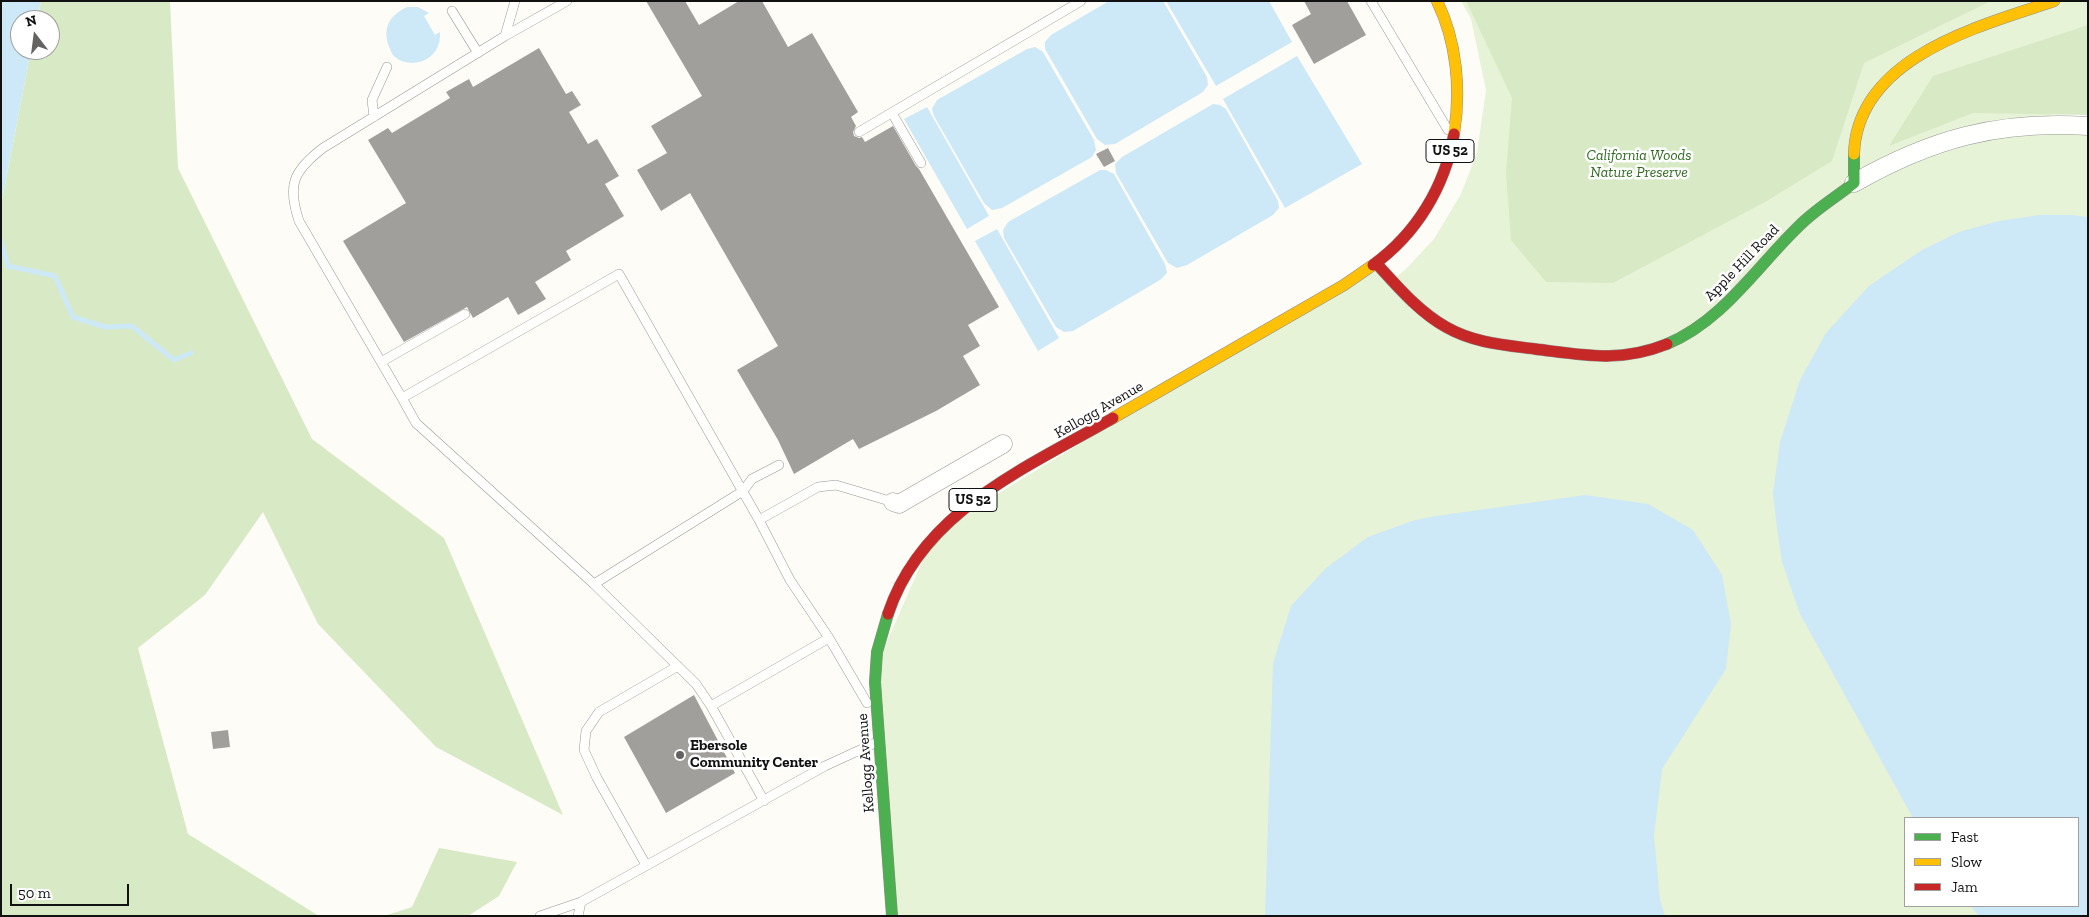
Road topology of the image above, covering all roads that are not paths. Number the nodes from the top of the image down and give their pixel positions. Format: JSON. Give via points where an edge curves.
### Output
{"nodes":[{"id":1,"x":515,"y":1,"type":"edge"},
{"id":2,"x":567,"y":1,"type":"edge"},
{"id":3,"x":1081,"y":1,"type":"edge"},
{"id":4,"x":1371,"y":1,"type":"edge"},
{"id":5,"x":1437,"y":1,"type":"edge"},
{"id":6,"x":2054,"y":1,"type":"edge"},
{"id":7,"x":452,"y":11,"type":"dead end"},
{"id":8,"x":505,"y":36,"type":"junction"},
{"id":9,"x":478,"y":53,"type":"junction"},
{"id":10,"x":387,"y":67,"type":"dead end"},
{"id":11,"x":892,"y":113,"type":"junction"},
{"id":12,"x":374,"y":117,"type":"junction"},
{"id":13,"x":2088,"y":126,"type":"edge"},
{"id":14,"x":859,"y":132,"type":"dead end"},
{"id":15,"x":1453,"y":140,"type":"junction"},
{"id":16,"x":921,"y":163,"type":"dead end"},
{"id":17,"x":1854,"y":183,"type":"junction"},
{"id":18,"x":1376,"y":263,"type":"junction"},
{"id":19,"x":465,"y":314,"type":"dead end"},
{"id":20,"x":381,"y":362,"type":"junction"},
{"id":21,"x":402,"y":398,"type":"junction"},
{"id":22,"x":1003,"y":444,"type":"dead end"},
{"id":23,"x":778,"y":465,"type":"dead end"},
{"id":24,"x":743,"y":491,"type":"junction"},
{"id":25,"x":893,"y":502,"type":"joint"},
{"id":26,"x":759,"y":520,"type":"junction"},
{"id":27,"x":594,"y":584,"type":"junction"},
{"id":28,"x":829,"y":638,"type":"junction"},
{"id":29,"x":678,"y":666,"type":"junction"},
{"id":30,"x":711,"y":706,"type":"junction"},
{"id":31,"x":877,"y":720,"type":"junction"},
{"id":32,"x":879,"y":741,"type":"junction"},
{"id":33,"x":764,"y":801,"type":"junction"},
{"id":34,"x":646,"y":865,"type":"junction"},
{"id":35,"x":582,"y":902,"type":"junction"},
{"id":36,"x":540,"y":916,"type":"edge"},
{"id":37,"x":578,"y":916,"type":"edge"},
{"id":38,"x":892,"y":916,"type":"edge"}],
"edges":[{"from":1,"to":8,"type":"lane"},
{"from":2,"to":8,"type":"lane"},
{"from":3,"to":11,"type":"lane"},
{"from":4,"to":15,"type":"lane"},
{"from":5,"to":15,"type":"main road","name":"Kellogg Avenue","number":"US 52","via":[[1457,67],[1458,120]]},
{"from":6,"to":17,"type":"main road","via":[[1937,44],[1896,71],[1880,88],[1856,133]]},
{"from":7,"to":9,"type":"lane"},
{"from":8,"to":9,"type":"lane"},
{"from":9,"to":12,"type":"lane"},
{"from":10,"to":12,"type":"lane","via":[[372,100]]},
{"from":11,"to":14,"type":"lane"},
{"from":11,"to":16,"type":"lane"},
{"from":12,"to":20,"type":"lane","via":[[308,160],[293,186],[292,201],[299,221]]},
{"from":13,"to":17,"type":"street","via":[[2061,124],[1986,130],[1912,153]]},
{"from":15,"to":18,"type":"main road","name":"Kellogg Avenue","number":"US 52","via":[[1429,204],[1410,232]]},
{"from":17,"to":18,"type":"main road","name":"Apple Hill Road","via":[[1793,231],[1735,297],[1702,324],[1674,340],[1624,356],[1599,358],[1493,344],[1454,332],[1409,300]]},
{"from":18,"to":31,"type":"main road","name":"Kellogg Avenue","number":"US 52","via":[[1344,285],[981,494],[935,532],[916,555],[891,601],[875,668]]},
{"from":19,"to":20,"type":"lane"},
{"from":20,"to":21,"type":"lane"},
{"from":21,"to":24,"type":"lane","via":[[619,274]]},
{"from":21,"to":27,"type":"lane","via":[[416,423]]},
{"from":22,"to":25,"type":"street","via":[[899,504]]},
{"from":23,"to":24,"type":"lane","via":[[752,479]]},
{"from":24,"to":26,"type":"lane"},
{"from":24,"to":27,"type":"lane"},
{"from":25,"to":26,"type":"lane","via":[[836,485],[818,487]]},
{"from":26,"to":28,"type":"lane","via":[[790,580]]},
{"from":27,"to":29,"type":"lane"},
{"from":28,"to":30,"type":"lane"},
{"from":28,"to":31,"type":"lane"},
{"from":29,"to":30,"type":"lane"},
{"from":29,"to":34,"type":"lane","via":[[599,712],[586,731],[584,750]]},
{"from":30,"to":33,"type":"lane"},
{"from":31,"to":32,"type":"main road","name":"Kellogg Avenue","number":"US 52"},
{"from":32,"to":33,"type":"lane","via":[[824,766]]},
{"from":32,"to":38,"type":"main road","name":"Kellogg Avenue","number":"US 52"},
{"from":33,"to":34,"type":"lane"},
{"from":34,"to":35,"type":"lane"},
{"from":35,"to":36,"type":"lane"},
{"from":35,"to":37,"type":"lane"}]}
